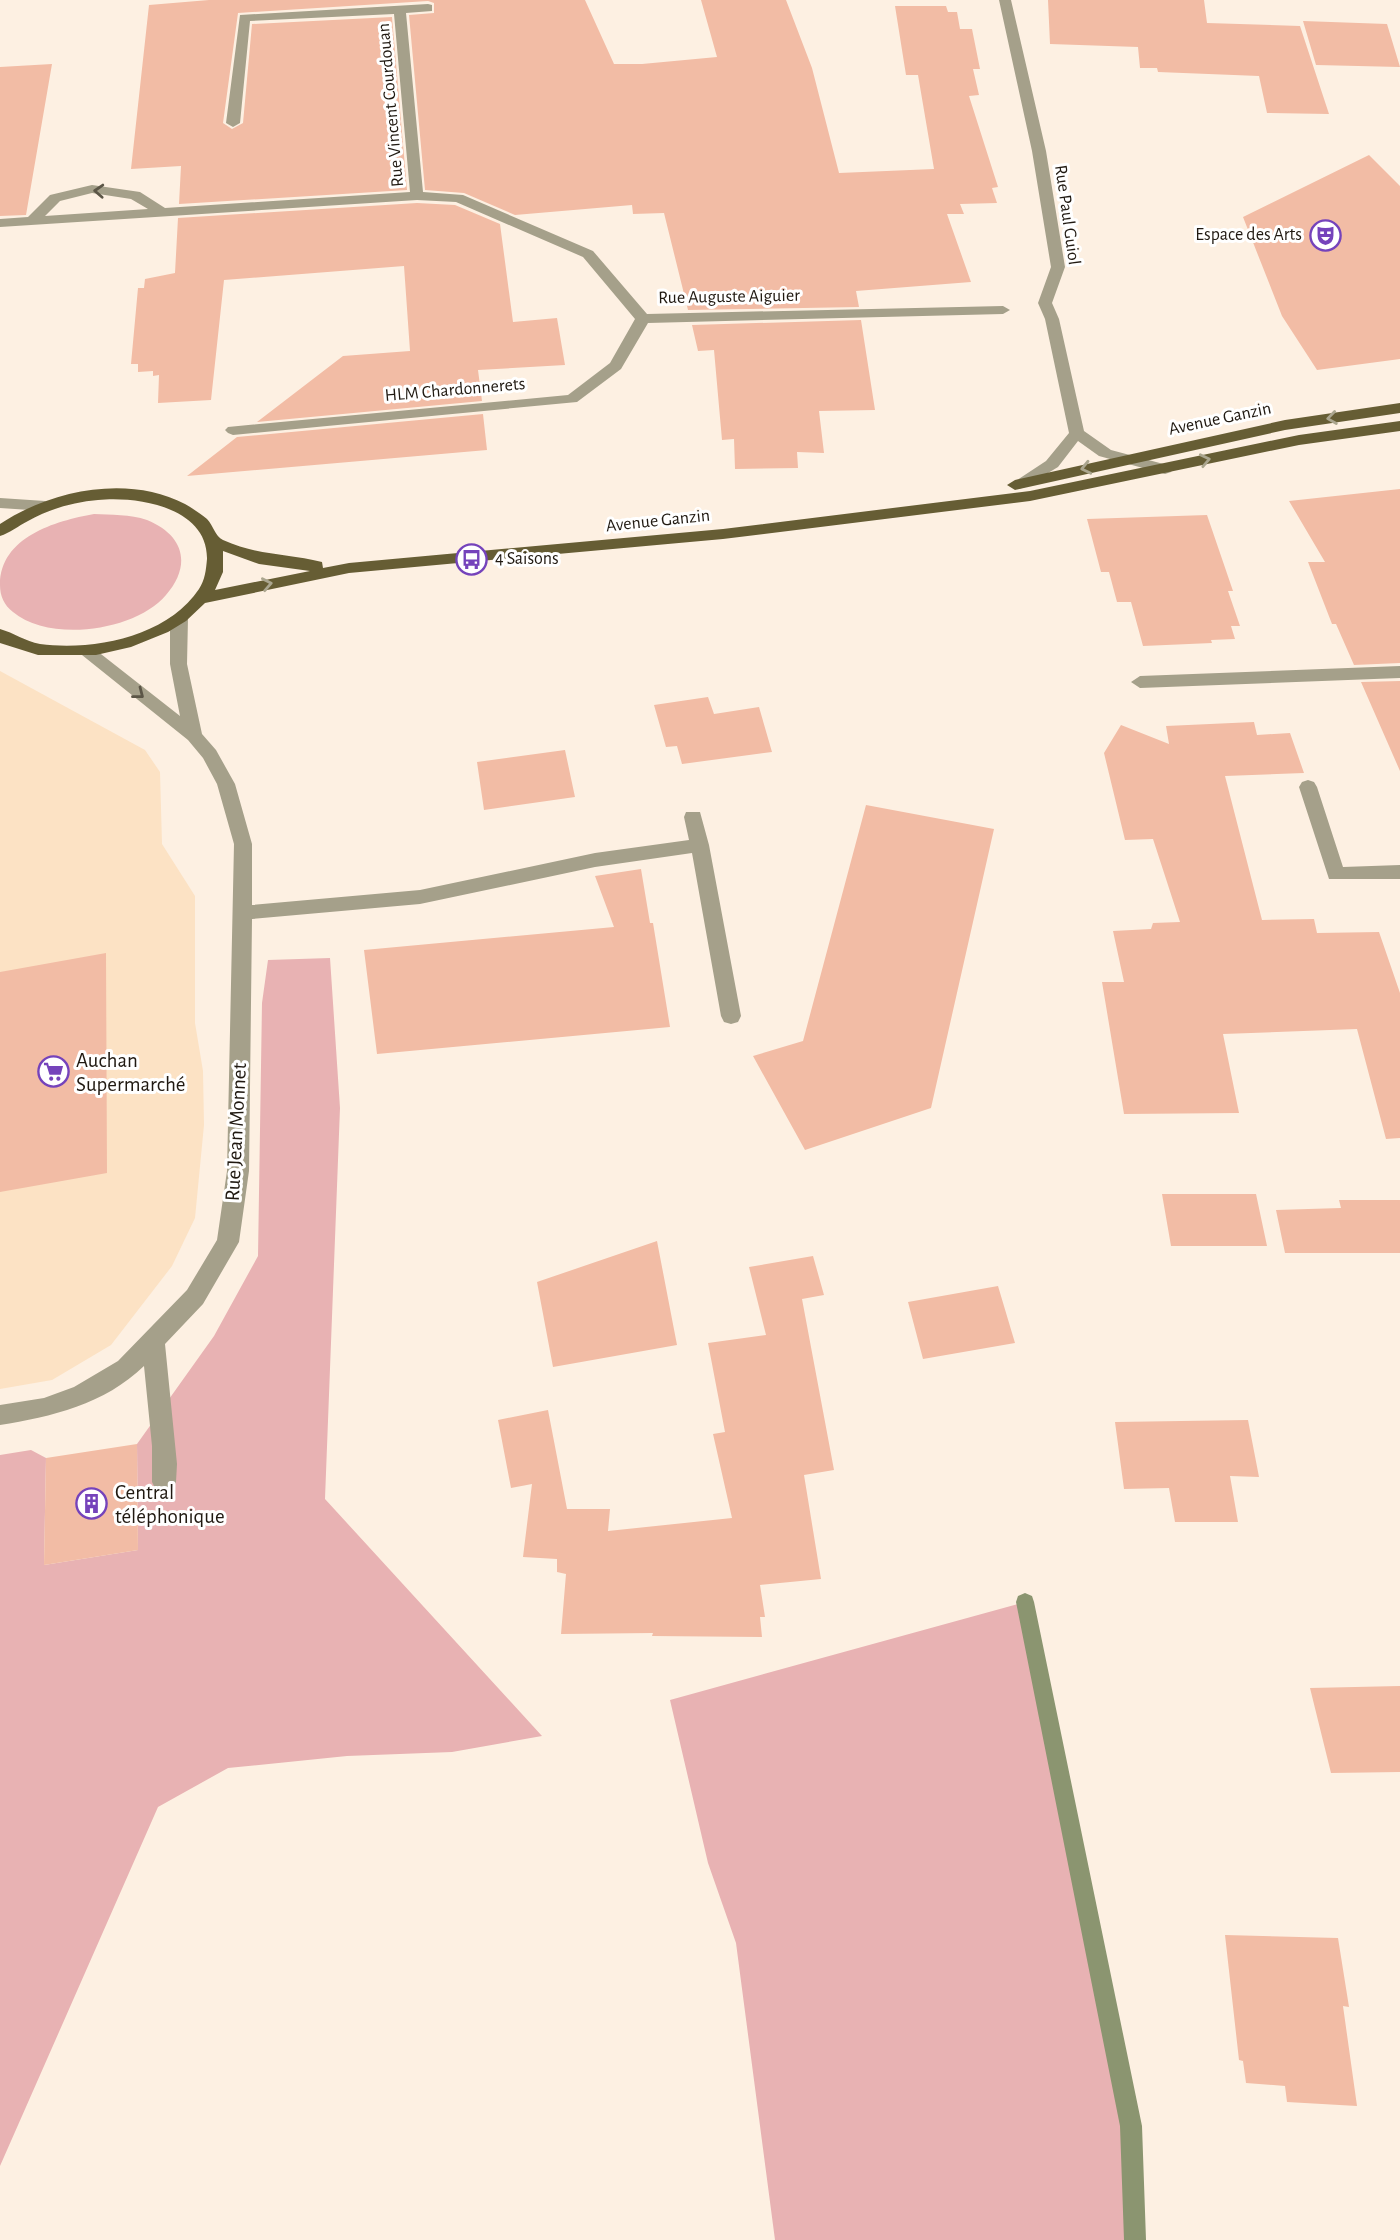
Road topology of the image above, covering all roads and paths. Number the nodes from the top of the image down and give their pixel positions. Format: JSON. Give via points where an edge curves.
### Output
{"nodes":[{"id":1,"x":1005,"y":0,"type":"edge"},
{"id":2,"x":428,"y":8,"type":"dead end"},
{"id":3,"x":400,"y":10,"type":"junction"},
{"id":4,"x":233,"y":123,"type":"dead end"},
{"id":5,"x":417,"y":196,"type":"junction"},
{"id":6,"x":162,"y":212,"type":"junction"},
{"id":7,"x":32,"y":221,"type":"junction"},
{"id":8,"x":0,"y":223,"type":"edge"},
{"id":9,"x":1003,"y":310,"type":"dead end"},
{"id":10,"x":643,"y":318,"type":"junction"},
{"id":11,"x":1400,"y":408,"type":"edge"},
{"id":12,"x":1400,"y":426,"type":"edge"},
{"id":13,"x":233,"y":430,"type":"dead end"},
{"id":14,"x":1077,"y":433,"type":"junction"},
{"id":15,"x":1123,"y":459,"type":"junction"},
{"id":16,"x":1165,"y":469,"type":"junction"},
{"id":17,"x":1019,"y":484,"type":"junction"},
{"id":18,"x":0,"y":503,"type":"edge"},
{"id":19,"x":970,"y":503,"type":"junction"},
{"id":20,"x":45,"y":506,"type":"junction"},
{"id":21,"x":0,"y":531,"type":"edge"},
{"id":22,"x":214,"y":542,"type":"junction"},
{"id":23,"x":349,"y":568,"type":"junction"},
{"id":24,"x":200,"y":599,"type":"junction"},
{"id":25,"x":179,"y":618,"type":"junction"},
{"id":26,"x":0,"y":635,"type":"edge"},
{"id":27,"x":86,"y":651,"type":"junction"},
{"id":28,"x":1400,"y":672,"type":"edge"},
{"id":29,"x":1140,"y":682,"type":"dead end"},
{"id":30,"x":194,"y":736,"type":"junction"},
{"id":31,"x":1308,"y":787,"type":"dead end"},
{"id":32,"x":693,"y":817,"type":"dead end"},
{"id":33,"x":700,"y":845,"type":"junction"},
{"id":34,"x":1400,"y":872,"type":"edge"},
{"id":35,"x":242,"y":913,"type":"junction"},
{"id":36,"x":731,"y":1016,"type":"dead end"},
{"id":37,"x":154,"y":1341,"type":"junction"},
{"id":38,"x":0,"y":1415,"type":"edge"},
{"id":39,"x":164,"y":1482,"type":"dead end"}],
"edges":[{"from":1,"to":14,"type":"street","name":"Rue Paul Guiol","via":[[1058,267],[1045,303]]},
{"from":2,"to":3,"type":"street","name":"Rue Vincent Courdouan"},
{"from":3,"to":4,"type":"street","name":"Rue Vincent Courdouan","via":[[244,18]]},
{"from":3,"to":5,"type":"street","name":"Rue Vincent Courdouan"},
{"from":5,"to":6,"type":"street","name":"Rue Auguste Aiguier"},
{"from":5,"to":10,"type":"street","name":"Rue Auguste Aiguier","via":[[458,198],[588,254]]},
{"from":6,"to":7,"type":"street","name":"Rue Auguste Aiguier"},
{"from":6,"to":7,"type":"street","one_way":true,"via":[[135,195],[92,189],[55,198]]},
{"from":7,"to":8,"type":"street","name":"Rue Auguste Aiguier"},
{"from":9,"to":10,"type":"street","name":"Rue Auguste Aiguier"},
{"from":10,"to":13,"type":"street","name":"HLM Chardonnerets","via":[[616,366],[572,399]]},
{"from":11,"to":15,"type":"main road","name":"Avenue Ganzin","one_way":true,"via":[[1285,425]]},
{"from":16,"to":12,"type":"main road","name":"Avenue Ganzin","one_way":true,"via":[[1299,440]]},
{"from":14,"to":15,"type":"street","via":[[1105,453]]},
{"from":14,"to":17,"type":"street","via":[[1052,464]]},
{"from":15,"to":16,"type":"street"},
{"from":15,"to":17,"type":"main road","name":"Avenue Ganzin","one_way":true},
{"from":16,"to":19,"type":"main road","name":"Avenue Ganzin"},
{"from":17,"to":19,"type":"main road","name":"Avenue Ganzin"},
{"from":18,"to":20,"type":"street"},
{"from":19,"to":23,"type":"main road","name":"Avenue Ganzin","via":[[723,534]]},
{"from":20,"to":21,"type":"main road"},
{"from":20,"to":22,"type":"main road","via":[[78,497],[148,497],[178,507],[200,522]]},
{"from":22,"to":23,"type":"main road","name":"Avenue Ganzin","via":[[259,559]]},
{"from":22,"to":24,"type":"main road","via":[[214,570]]},
{"from":24,"to":23,"type":"main road","name":"Avenue Ganzin","one_way":true},
{"from":24,"to":25,"type":"main road"},
{"from":25,"to":27,"type":"main road","via":[[152,634]]},
{"from":25,"to":30,"type":"street","name":"Rue Jean Monnet","via":[[178,674]]},
{"from":26,"to":27,"type":"main road","via":[[42,650]]},
{"from":27,"to":30,"type":"street","name":"Rue Jean Monnet","one_way":true},
{"from":28,"to":29,"type":"street"},
{"from":30,"to":35,"type":"street","name":"Rue Jean Monnet","via":[[226,784],[243,844]]},
{"from":31,"to":34,"type":"street","via":[[1336,874]]},
{"from":32,"to":33,"type":"street"},
{"from":33,"to":35,"type":"street","via":[[595,860],[419,897]]},
{"from":33,"to":36,"type":"street"},
{"from":35,"to":37,"type":"street","name":"Rue Jean Monnet","via":[[238,1171],[228,1242],[195,1297]]},
{"from":37,"to":38,"type":"street","name":"Rue Jean Monnet","via":[[126,1368],[81,1395],[44,1408]]},
{"from":37,"to":39,"type":"street","via":[[154,1378],[167,1450]]}]}
